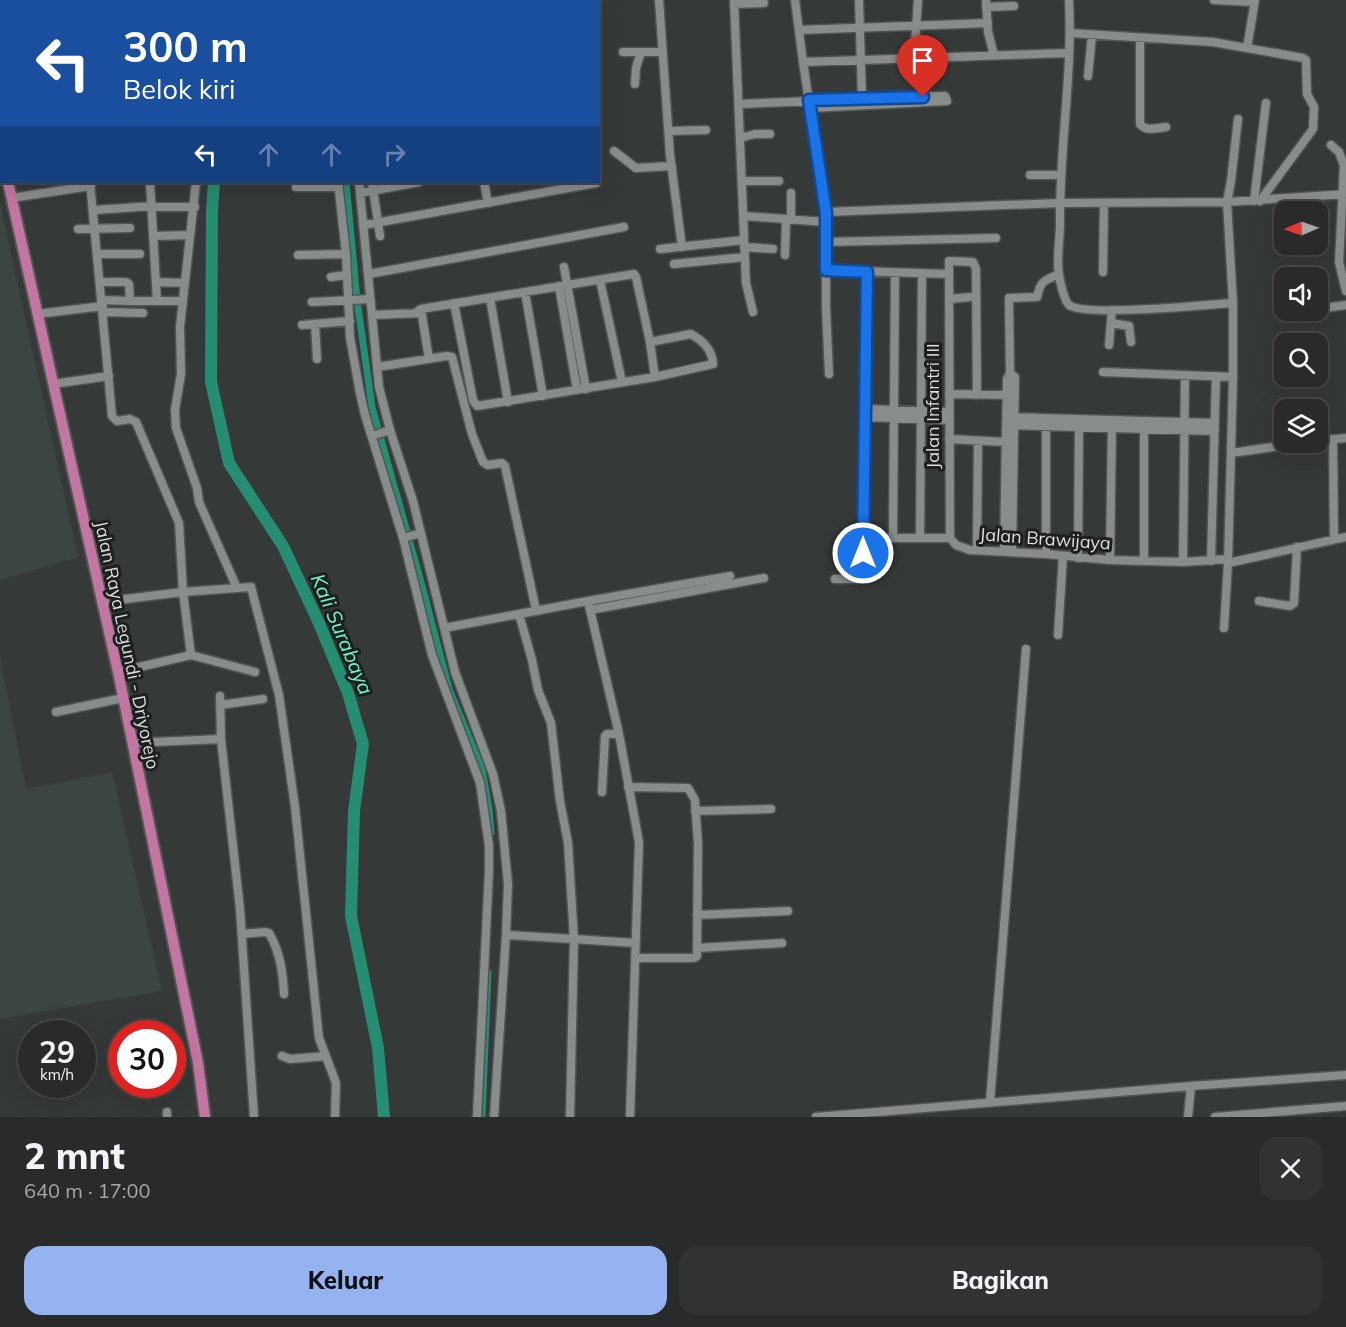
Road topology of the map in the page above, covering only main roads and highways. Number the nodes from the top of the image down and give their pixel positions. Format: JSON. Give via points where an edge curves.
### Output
{"nodes":[{"id":1,"x":8,"y":183,"type":"edge"},
{"id":2,"x":205,"y":1117,"type":"edge"}],
"edges":[{"from":1,"to":2,"type":"main road","name":"Jalan Raya Legundi - Driyorejo","via":[[118,672],[198,1063]]}]}
